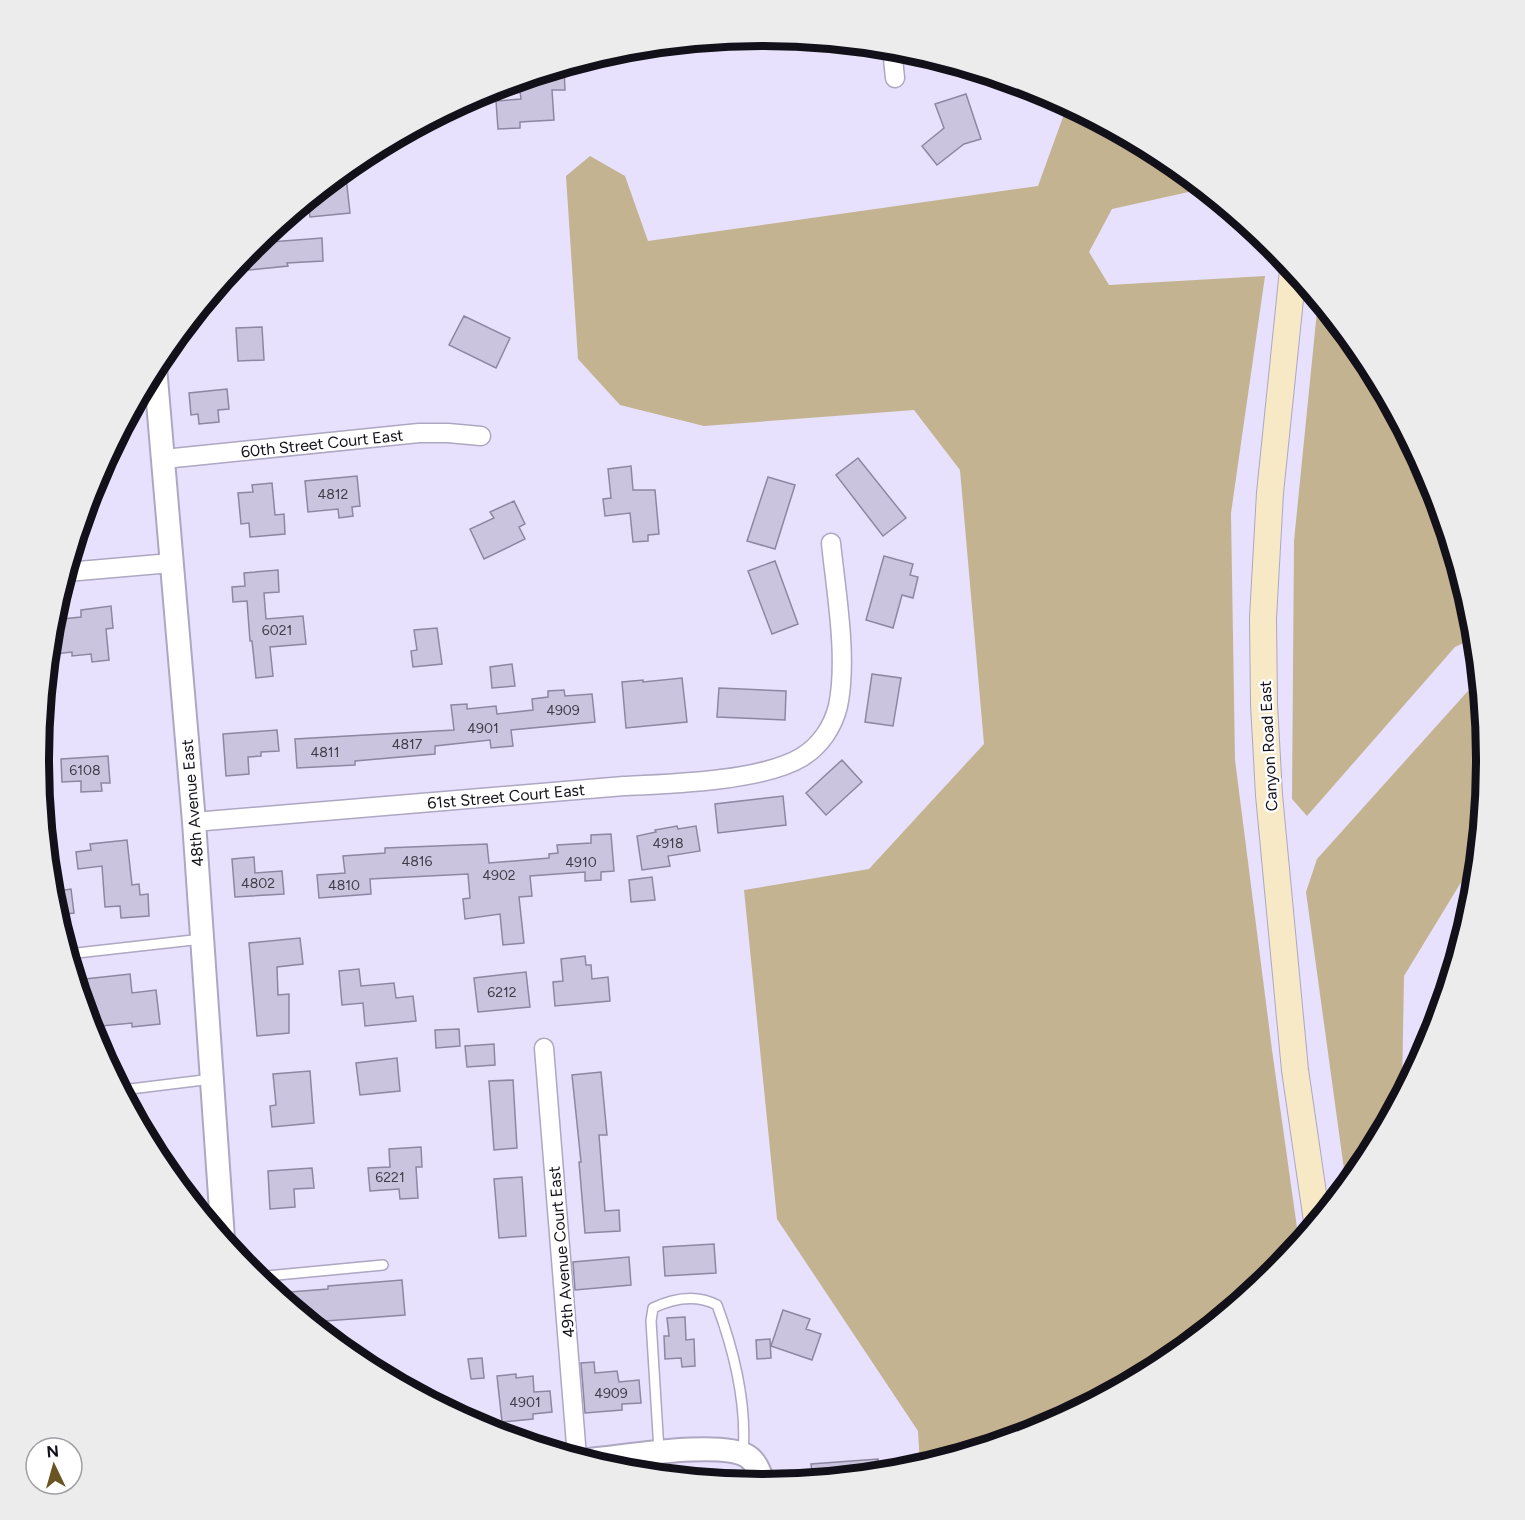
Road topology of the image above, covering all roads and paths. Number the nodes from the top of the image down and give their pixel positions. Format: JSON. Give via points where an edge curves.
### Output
{"nodes":[{"id":1,"x":893,"y":59,"type":"edge"},
{"id":2,"x":895,"y":78,"type":"dead end"},
{"id":3,"x":1292,"y":282,"type":"edge"},
{"id":4,"x":157,"y":384,"type":"edge"},
{"id":5,"x":481,"y":436,"type":"dead end"},
{"id":6,"x":164,"y":459,"type":"junction"},
{"id":7,"x":831,"y":543,"type":"dead end"},
{"id":8,"x":171,"y":563,"type":"junction"},
{"id":9,"x":74,"y":571,"type":"edge"},
{"id":10,"x":194,"y":822,"type":"junction"},
{"id":11,"x":202,"y":939,"type":"junction"},
{"id":12,"x":76,"y":953,"type":"edge"},
{"id":13,"x":544,"y":1047,"type":"dead end"},
{"id":14,"x":212,"y":1079,"type":"junction"},
{"id":15,"x":130,"y":1089,"type":"edge"},
{"id":16,"x":1315,"y":1210,"type":"edge"},
{"id":17,"x":223,"y":1226,"type":"edge"},
{"id":18,"x":383,"y":1266,"type":"dead end"},
{"id":19,"x":270,"y":1276,"type":"edge"},
{"id":20,"x":576,"y":1449,"type":"edge"},
{"id":21,"x":659,"y":1453,"type":"junction"},
{"id":22,"x":746,"y":1456,"type":"junction"},
{"id":23,"x":613,"y":1458,"type":"edge"},
{"id":24,"x":760,"y":1474,"type":"edge"}],
"edges":[{"from":1,"to":2,"type":"street"},
{"from":3,"to":16,"type":"main road","name":"Canyon Road East","via":[[1270,493],[1263,618],[1264,704],[1295,1070]]},
{"from":4,"to":6,"type":"street","name":"48th Avenue East"},
{"from":5,"to":6,"type":"street","name":"60th Street Court East","via":[[419,433]]},
{"from":6,"to":8,"type":"street","name":"48th Avenue East"},
{"from":7,"to":10,"type":"street","name":"61st Street Court East","via":[[840,642],[837,708],[832,723],[813,749],[787,765],[680,784]]},
{"from":8,"to":9,"type":"street"},
{"from":8,"to":10,"type":"street","name":"48th Avenue East"},
{"from":10,"to":11,"type":"street","name":"48th Avenue East"},
{"from":11,"to":12,"type":"lane"},
{"from":11,"to":14,"type":"street","name":"48th Avenue East"},
{"from":13,"to":20,"type":"street","name":"49th Avenue Court East"},
{"from":14,"to":15,"type":"lane"},
{"from":14,"to":17,"type":"street","name":"48th Avenue East"},
{"from":18,"to":19,"type":"lane"},
{"from":21,"to":22,"type":"street","via":[[702,1449],[729,1450]]},
{"from":21,"to":22,"type":"lane","via":[[653,1308],[687,1298],[717,1305],[725,1326],[740,1398]]},
{"from":21,"to":23,"type":"street"},
{"from":22,"to":24,"type":"street"}]}
